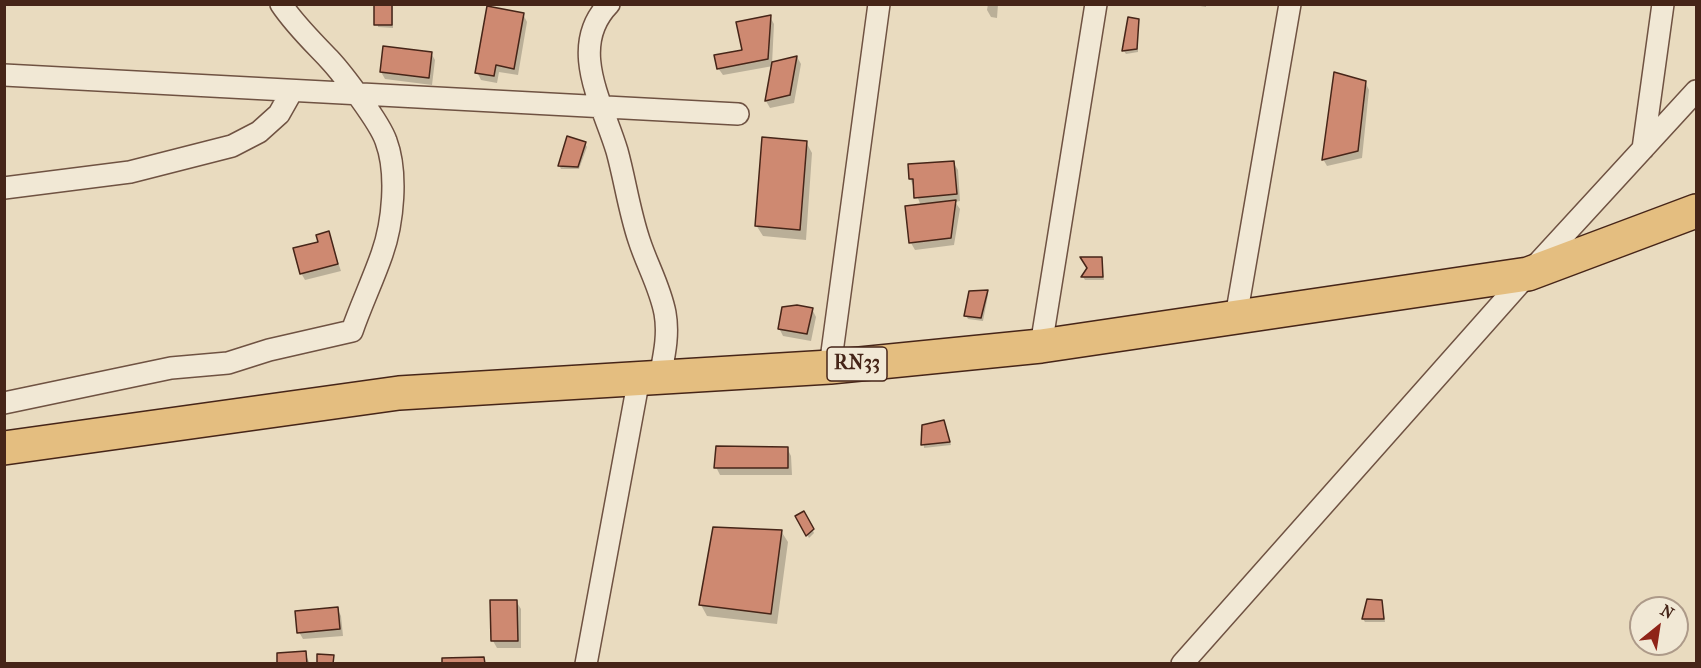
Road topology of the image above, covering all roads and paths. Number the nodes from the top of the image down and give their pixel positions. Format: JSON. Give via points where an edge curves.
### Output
{"nodes":[{"id":1,"x":280,"y":4,"type":"edge"},
{"id":2,"x":609,"y":4,"type":"edge"},
{"id":3,"x":879,"y":4,"type":"edge"},
{"id":4,"x":1096,"y":4,"type":"edge"},
{"id":5,"x":1290,"y":4,"type":"edge"},
{"id":6,"x":1663,"y":4,"type":"edge"},
{"id":7,"x":4,"y":75,"type":"edge"},
{"id":8,"x":292,"y":91,"type":"junction"},
{"id":9,"x":1696,"y":91,"type":"edge"},
{"id":10,"x":356,"y":94,"type":"junction"},
{"id":11,"x":601,"y":107,"type":"junction"},
{"id":12,"x":738,"y":114,"type":"dead end"},
{"id":13,"x":1643,"y":149,"type":"junction"},
{"id":14,"x":4,"y":188,"type":"edge"},
{"id":15,"x":1696,"y":211,"type":"edge"},
{"id":16,"x":1528,"y":274,"type":"junction"},
{"id":17,"x":1236,"y":317,"type":"junction"},
{"id":18,"x":1041,"y":346,"type":"junction"},
{"id":19,"x":830,"y":367,"type":"junction"},
{"id":20,"x":650,"y":378,"type":"junction"},
{"id":21,"x":4,"y":403,"type":"edge"},
{"id":22,"x":4,"y":447,"type":"edge"},
{"id":23,"x":586,"y":663,"type":"edge"},
{"id":24,"x":1182,"y":663,"type":"edge"}],
"edges":[{"from":1,"to":10,"type":"street"},
{"from":2,"to":11,"type":"street","via":[[592,28],[589,49]]},
{"from":3,"to":19,"type":"street"},
{"from":4,"to":18,"type":"street"},
{"from":5,"to":17,"type":"street"},
{"from":6,"to":13,"type":"street"},
{"from":7,"to":8,"type":"street"},
{"from":8,"to":10,"type":"street"},
{"from":8,"to":14,"type":"street","via":[[279,114],[259,132],[232,146],[130,172]]},
{"from":9,"to":13,"type":"street"},
{"from":10,"to":11,"type":"street"},
{"from":10,"to":21,"type":"street","via":[[386,140],[393,180],[383,253],[352,331],[228,363],[171,368]]},
{"from":11,"to":12,"type":"street"},
{"from":11,"to":20,"type":"street","via":[[616,151],[626,201],[665,314],[667,337]]},
{"from":13,"to":16,"type":"street"},
{"from":15,"to":16,"type":"main road","number":"RN33"},
{"from":16,"to":17,"type":"main road","number":"RN33"},
{"from":16,"to":24,"type":"street"},
{"from":17,"to":18,"type":"main road","number":"RN33"},
{"from":18,"to":19,"type":"main road","number":"RN33"},
{"from":19,"to":20,"type":"main road","number":"RN33"},
{"from":20,"to":22,"type":"main road","number":"RN33","via":[[399,393]]},
{"from":20,"to":23,"type":"street"}]}
